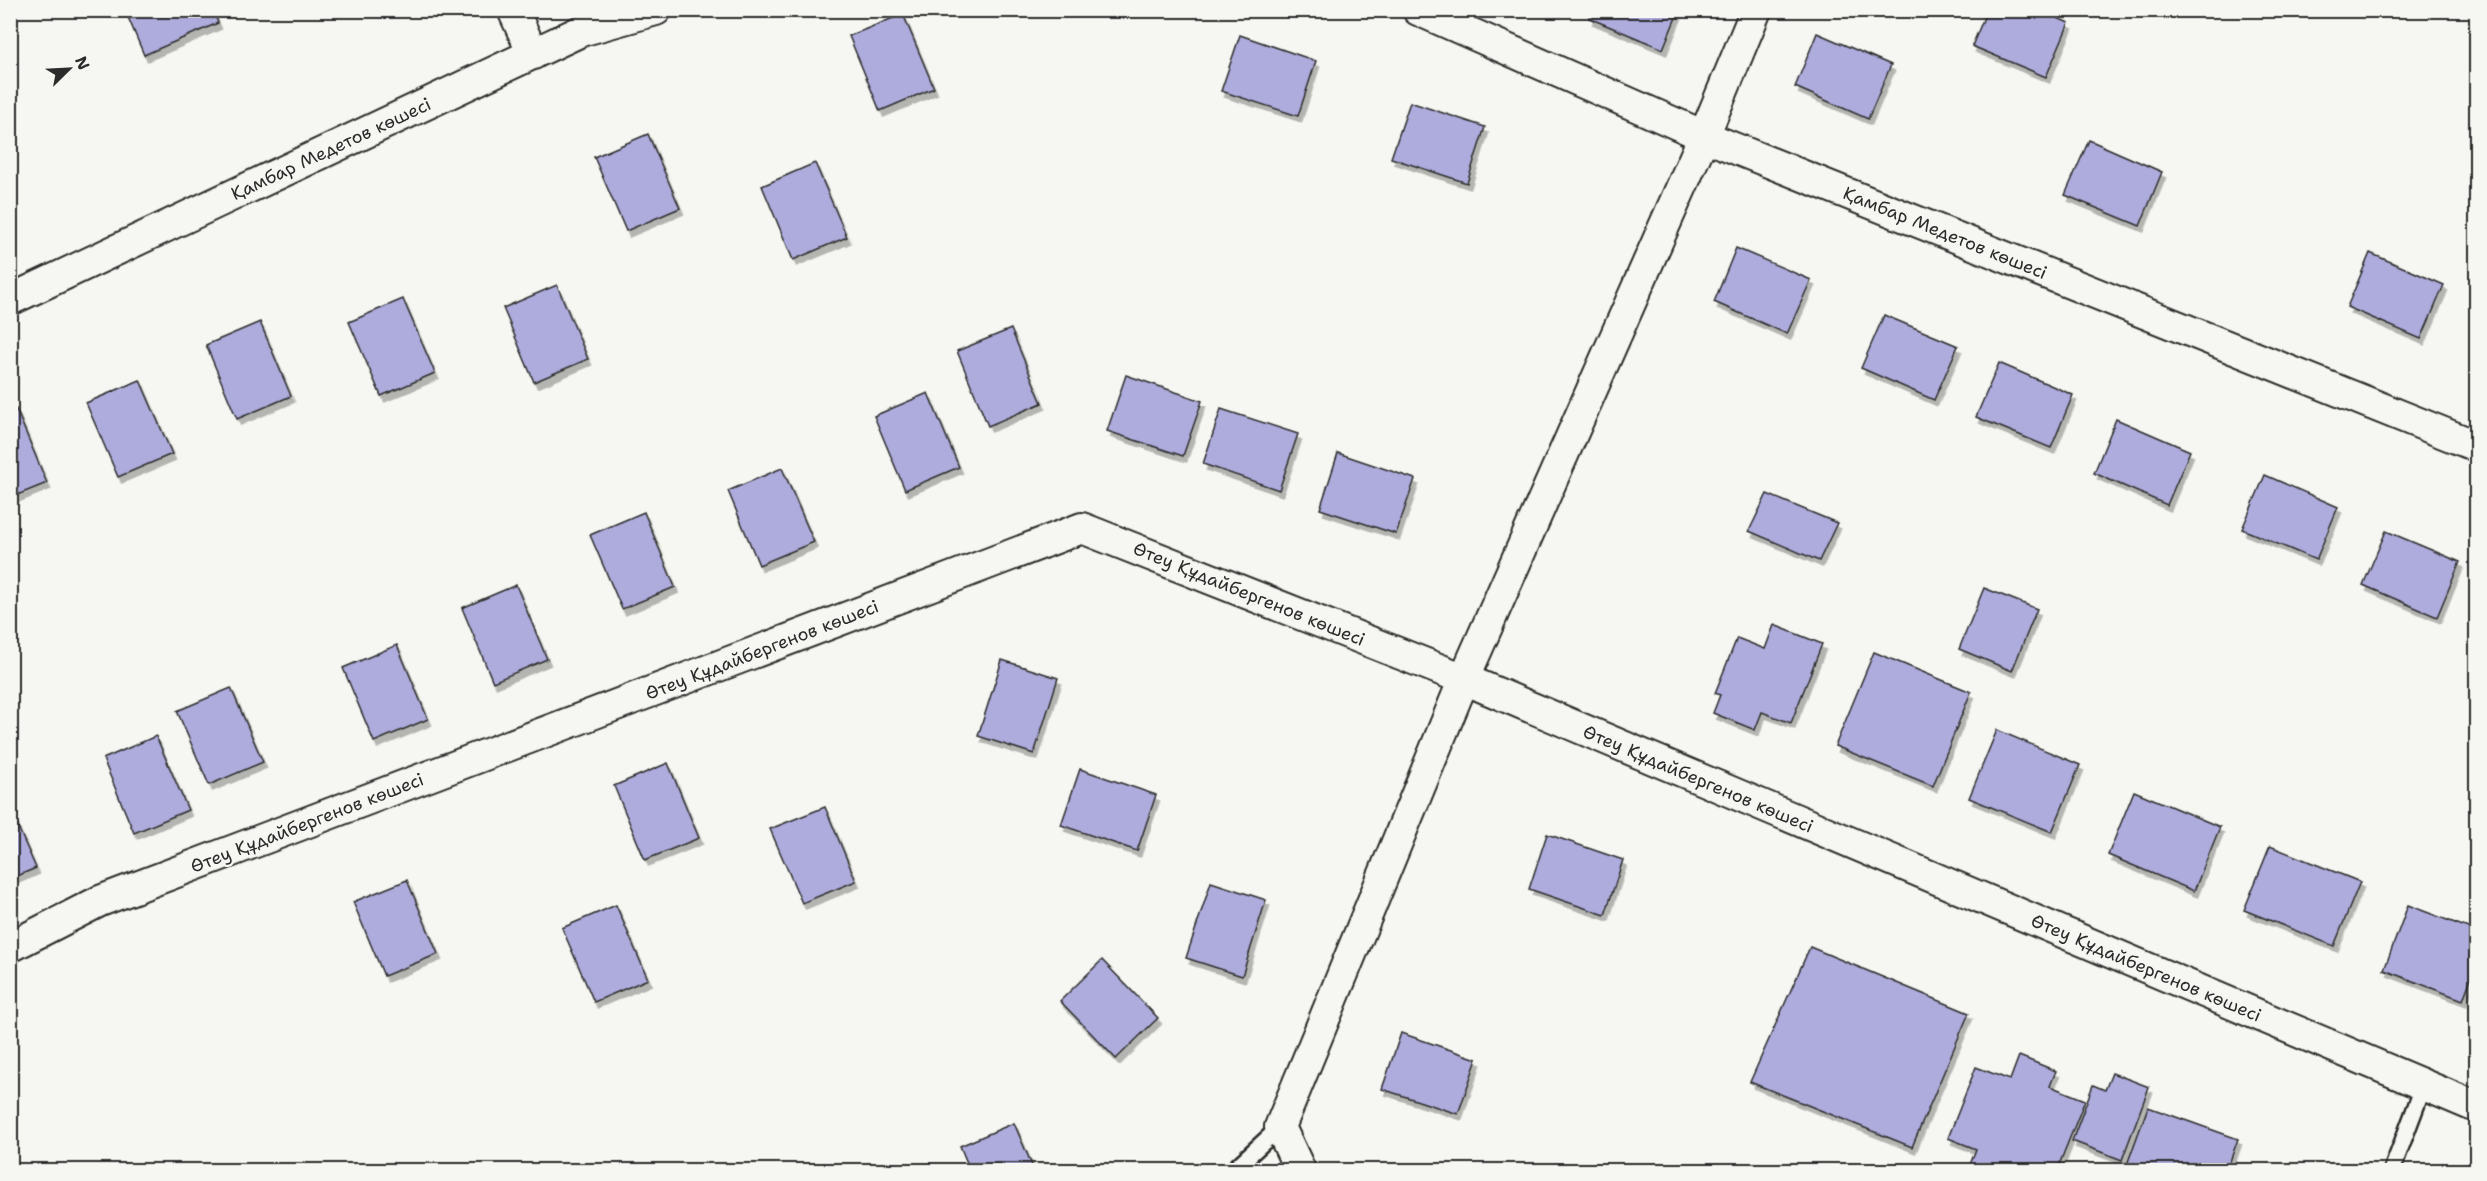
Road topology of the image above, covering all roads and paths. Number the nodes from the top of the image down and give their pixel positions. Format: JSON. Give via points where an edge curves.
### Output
{"nodes":[{"id":1,"x":513,"y":10,"type":"edge"},
{"id":2,"x":656,"y":10,"type":"edge"},
{"id":3,"x":1418,"y":10,"type":"edge"},
{"id":4,"x":1756,"y":10,"type":"edge"},
{"id":5,"x":533,"y":54,"type":"junction"},
{"id":6,"x":1704,"y":136,"type":"junction"},
{"id":7,"x":10,"y":300,"type":"edge"},
{"id":8,"x":2476,"y":446,"type":"edge"},
{"id":9,"x":1464,"y":679,"type":"junction"},
{"id":10,"x":10,"y":947,"type":"edge"},
{"id":11,"x":2424,"y":1085,"type":"junction"},
{"id":12,"x":2476,"y":1107,"type":"edge"},
{"id":13,"x":1280,"y":1127,"type":"junction"},
{"id":14,"x":1233,"y":1170,"type":"edge"},
{"id":15,"x":1300,"y":1170,"type":"edge"},
{"id":16,"x":2392,"y":1170,"type":"edge"}],
"edges":[{"from":1,"to":5,"type":"street"},
{"from":2,"to":5,"type":"street","name":"Қамбар Медетов көшесі","via":[[581,31]]},
{"from":3,"to":6,"type":"street","name":"Қамбар Медетов көшесі"},
{"from":4,"to":6,"type":"street"},
{"from":5,"to":7,"type":"street","name":"Қамбар Медетов көшесі"},
{"from":6,"to":8,"type":"street","name":"Қамбар Медетов көшесі"},
{"from":6,"to":9,"type":"street"},
{"from":9,"to":10,"type":"street","name":"Өтеу Құдайбергенов көшесі","via":[[1083,528],[100,901]]},
{"from":9,"to":11,"type":"street","name":"Өтеу Құдайбергенов көшесі"},
{"from":9,"to":13,"type":"street"},
{"from":11,"to":12,"type":"street","name":"Өтеу Құдайбергенов көшесі"},
{"from":11,"to":16,"type":"lane"},
{"from":13,"to":14,"type":"lane"},
{"from":13,"to":15,"type":"street"}]}
